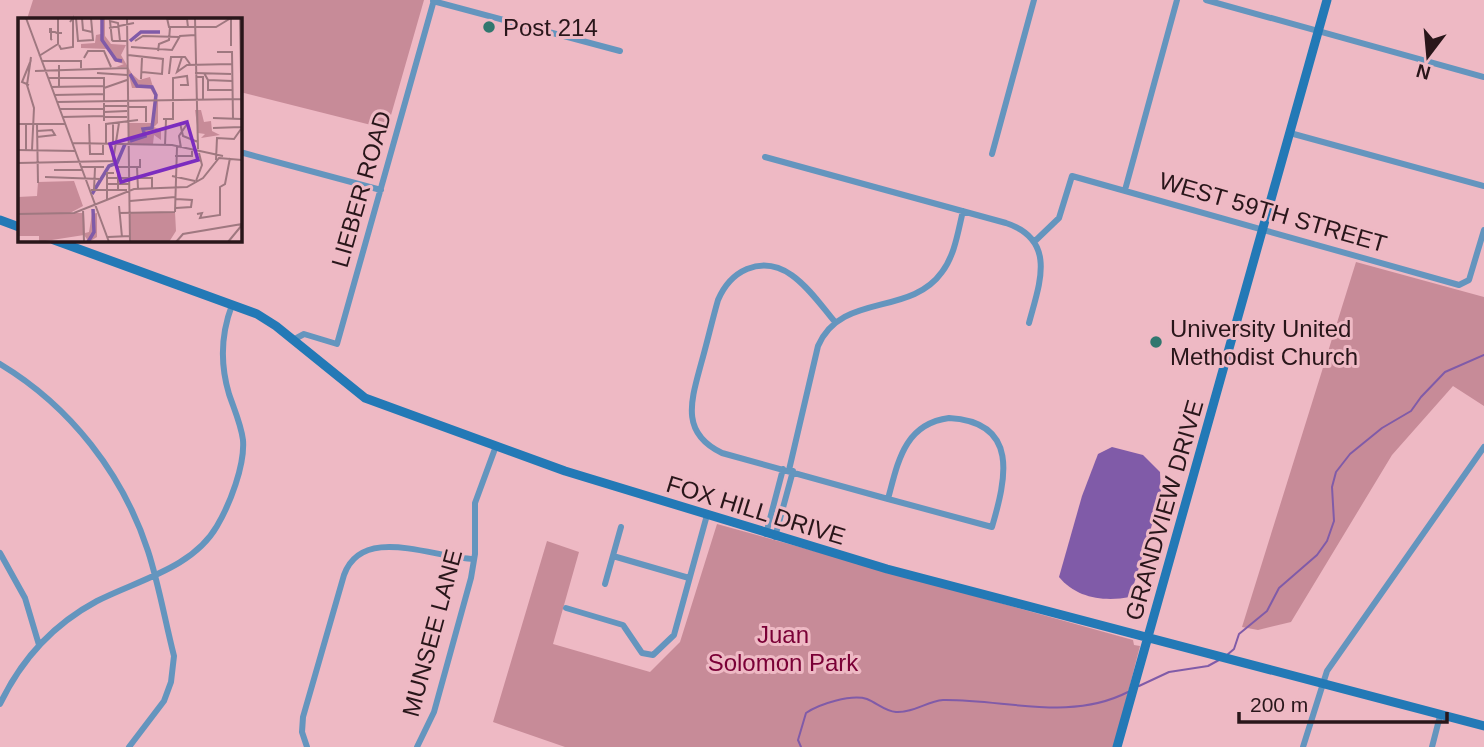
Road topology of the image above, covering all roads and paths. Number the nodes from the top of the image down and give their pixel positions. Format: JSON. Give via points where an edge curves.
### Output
{"nodes":[{"id":1,"x":434,"y":0,"type":"edge"},
{"id":2,"x":1034,"y":0,"type":"edge"},
{"id":3,"x":1177,"y":0,"type":"edge"},
{"id":4,"x":1206,"y":0,"type":"edge"},
{"id":5,"x":1327,"y":0,"type":"edge"},
{"id":6,"x":1319,"y":31,"type":"junction"},
{"id":7,"x":620,"y":51,"type":"dead end"},
{"id":8,"x":1484,"y":77,"type":"edge"},
{"id":9,"x":1290,"y":133,"type":"junction"},
{"id":10,"x":242,"y":153,"type":"edge"},
{"id":11,"x":992,"y":154,"type":"dead end"},
{"id":12,"x":765,"y":157,"type":"dead end"},
{"id":13,"x":1484,"y":186,"type":"edge"},
{"id":14,"x":381,"y":190,"type":"junction"},
{"id":15,"x":1125,"y":190,"type":"junction"},
{"id":16,"x":963,"y":211,"type":"junction"},
{"id":17,"x":0,"y":220,"type":"edge"},
{"id":18,"x":18,"y":227,"type":"edge"},
{"id":19,"x":1262,"y":229,"type":"junction"},
{"id":20,"x":1484,"y":230,"type":"edge"},
{"id":21,"x":59,"y":242,"type":"edge"},
{"id":22,"x":1034,"y":242,"type":"junction"},
{"id":23,"x":232,"y":305,"type":"junction"},
{"id":24,"x":835,"y":322,"type":"junction"},
{"id":25,"x":1029,"y":323,"type":"dead end"},
{"id":26,"x":293,"y":340,"type":"junction"},
{"id":27,"x":0,"y":364,"type":"edge"},
{"id":28,"x":496,"y":446,"type":"junction"},
{"id":29,"x":1484,"y":447,"type":"edge"},
{"id":30,"x":788,"y":470,"type":"junction"},
{"id":31,"x":888,"y":499,"type":"junction"},
{"id":32,"x":707,"y":516,"type":"junction"},
{"id":33,"x":621,"y":527,"type":"dead end"},
{"id":34,"x":770,"y":535,"type":"junction"},
{"id":35,"x":0,"y":553,"type":"edge"},
{"id":36,"x":613,"y":556,"type":"junction"},
{"id":37,"x":474,"y":559,"type":"junction"},
{"id":38,"x":154,"y":575,"type":"junction"},
{"id":39,"x":689,"y":578,"type":"junction"},
{"id":40,"x":605,"y":584,"type":"dead end"},
{"id":41,"x":566,"y":608,"type":"dead end"},
{"id":42,"x":1147,"y":639,"type":"junction"},
{"id":43,"x":39,"y":645,"type":"junction"},
{"id":44,"x":1321,"y":685,"type":"junction"},
{"id":45,"x":0,"y":704,"type":"edge"},
{"id":46,"x":1440,"y":716,"type":"junction"},
{"id":47,"x":1484,"y":726,"type":"edge"},
{"id":48,"x":130,"y":747,"type":"edge"},
{"id":49,"x":307,"y":747,"type":"edge"},
{"id":50,"x":417,"y":747,"type":"edge"},
{"id":51,"x":1117,"y":747,"type":"edge"},
{"id":52,"x":1303,"y":747,"type":"edge"},
{"id":53,"x":1432,"y":747,"type":"edge"}],
"edges":[{"from":1,"to":7,"type":"street"},
{"from":1,"to":14,"type":"street","name":"LIEBER ROAD"},
{"from":2,"to":11,"type":"street"},
{"from":3,"to":15,"type":"street"},
{"from":4,"to":6,"type":"street"},
{"from":5,"to":6,"type":"street","name":"GRANDVIEW DRIVE"},
{"from":6,"to":8,"type":"street"},
{"from":6,"to":9,"type":"street","name":"GRANDVIEW DRIVE"},
{"from":9,"to":13,"type":"street"},
{"from":9,"to":19,"type":"street","name":"GRANDVIEW DRIVE"},
{"from":10,"to":14,"type":"street"},
{"from":12,"to":16,"type":"street"},
{"from":14,"to":26,"type":"street","name":"LIEBER ROAD","via":[[337,344],[304,334]]},
{"from":15,"to":19,"type":"street","name":"WEST 59TH STREET"},
{"from":15,"to":22,"type":"street","name":"WEST 59TH STREET","via":[[1072,176],[1059,218]]},
{"from":16,"to":22,"type":"street","via":[[1010,224]]},
{"from":16,"to":24,"type":"street","via":[[948,262],[931,285],[908,298],[851,312]]},
{"from":17,"to":18,"type":"street"},
{"from":19,"to":20,"type":"street","name":"WEST 59TH STREET","via":[[1463,285],[1474,269]]},
{"from":19,"to":42,"type":"street","name":"GRANDVIEW DRIVE"},
{"from":21,"to":23,"type":"street","name":"FOX HILL DRIVE"},
{"from":22,"to":25,"type":"street","via":[[1042,273]]},
{"from":23,"to":26,"type":"street","name":"FOX HILL DRIVE","via":[[257,314]]},
{"from":23,"to":38,"type":"street","via":[[224,332],[223,367],[242,435],[242,458],[225,510],[212,533],[192,554]]},
{"from":24,"to":30,"type":"street","via":[[818,346]]},
{"from":24,"to":30,"type":"street","via":[[796,278],[773,266],[739,272],[718,300],[692,398],[693,425],[719,452]]},
{"from":26,"to":28,"type":"street","name":"FOX HILL DRIVE","via":[[365,398]]},
{"from":27,"to":38,"type":"street","via":[[54,404],[93,448],[135,518]]},
{"from":28,"to":32,"type":"street","name":"FOX HILL DRIVE"},
{"from":28,"to":37,"type":"street","name":"MUNSEE LANE","via":[[475,503]]},
{"from":29,"to":44,"type":"street","via":[[1329,667]]},
{"from":30,"to":31,"type":"street"},
{"from":30,"to":34,"type":"street"},
{"from":31,"to":31,"type":"street","via":[[992,527],[1005,478],[1000,447],[971,421],[949,418],[924,425],[904,447]]},
{"from":32,"to":34,"type":"street","name":"FOX HILL DRIVE"},
{"from":32,"to":39,"type":"street"},
{"from":33,"to":36,"type":"street"},
{"from":34,"to":42,"type":"street","name":"FOX HILL DRIVE"},
{"from":35,"to":43,"type":"street","via":[[28,605]]},
{"from":36,"to":39,"type":"street"},
{"from":36,"to":40,"type":"street"},
{"from":37,"to":49,"type":"street","via":[[384,545],[353,559],[345,572],[303,718]]},
{"from":37,"to":50,"type":"street","name":"MUNSEE LANE","via":[[436,705]]},
{"from":38,"to":43,"type":"street","via":[[88,606]]},
{"from":38,"to":48,"type":"street","via":[[174,656],[173,674],[160,709]]},
{"from":39,"to":41,"type":"street","via":[[673,638],[650,655],[642,653],[623,625]]},
{"from":42,"to":44,"type":"street","name":"FOX HILL DRIVE"},
{"from":42,"to":51,"type":"street","name":"GRANDVIEW DRIVE"},
{"from":43,"to":45,"type":"street"},
{"from":44,"to":46,"type":"street","name":"FOX HILL DRIVE"},
{"from":44,"to":52,"type":"street"},
{"from":46,"to":47,"type":"street","name":"FOX HILL DRIVE"},
{"from":46,"to":53,"type":"street"}]}
